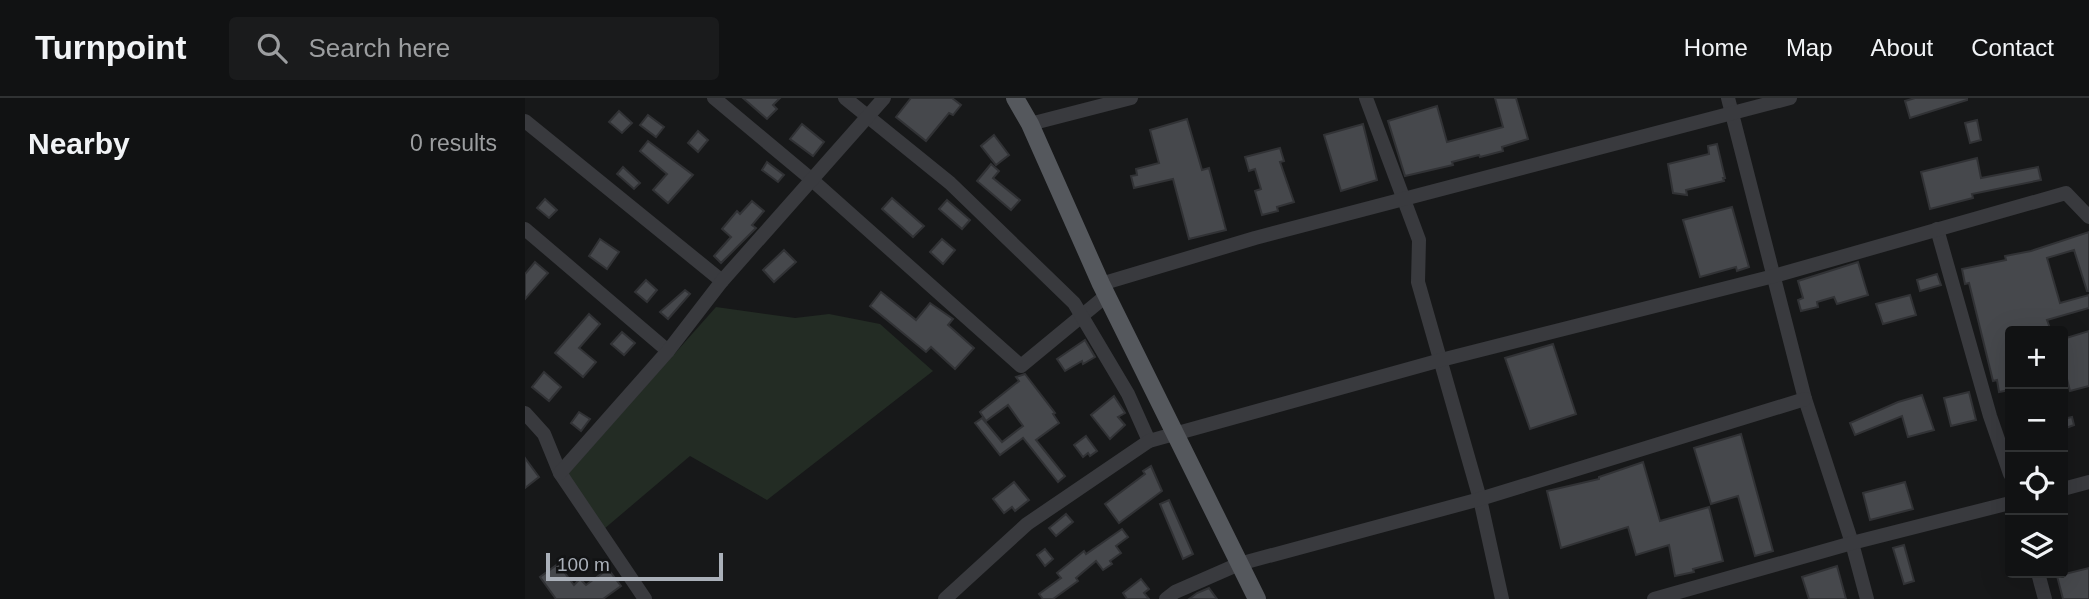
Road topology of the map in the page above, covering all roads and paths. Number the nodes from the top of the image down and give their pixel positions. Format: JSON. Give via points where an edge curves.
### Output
{"nodes":[{"id":1,"x":714,"y":98,"type":"edge"},
{"id":2,"x":845,"y":98,"type":"edge"},
{"id":3,"x":884,"y":98,"type":"edge"},
{"id":4,"x":1015,"y":98,"type":"edge"},
{"id":5,"x":1131,"y":98,"type":"edge"},
{"id":6,"x":1366,"y":98,"type":"edge"},
{"id":7,"x":1728,"y":98,"type":"edge"},
{"id":8,"x":1790,"y":98,"type":"edge"},
{"id":9,"x":1733,"y":115,"type":"junction"},
{"id":10,"x":867,"y":117,"type":"junction"},
{"id":11,"x":525,"y":121,"type":"edge"},
{"id":12,"x":1030,"y":124,"type":"junction"},
{"id":13,"x":811,"y":178,"type":"junction"},
{"id":14,"x":1403,"y":199,"type":"junction"},
{"id":15,"x":2089,"y":217,"type":"edge"},
{"id":16,"x":525,"y":229,"type":"edge"},
{"id":17,"x":1937,"y":229,"type":"junction"},
{"id":18,"x":1774,"y":276,"type":"junction"},
{"id":19,"x":722,"y":281,"type":"junction"},
{"id":20,"x":1104,"y":290,"type":"junction"},
{"id":21,"x":1082,"y":316,"type":"junction"},
{"id":22,"x":668,"y":351,"type":"junction"},
{"id":23,"x":1441,"y":360,"type":"junction"},
{"id":24,"x":1805,"y":399,"type":"junction"},
{"id":25,"x":525,"y":413,"type":"edge"},
{"id":26,"x":1176,"y":434,"type":"junction"},
{"id":27,"x":1149,"y":441,"type":"junction"},
{"id":28,"x":2005,"y":460,"type":"edge"},
{"id":29,"x":560,"y":473,"type":"junction"},
{"id":30,"x":2089,"y":482,"type":"edge"},
{"id":31,"x":2068,"y":488,"type":"edge"},
{"id":32,"x":1480,"y":499,"type":"junction"},
{"id":33,"x":2005,"y":504,"type":"edge"},
{"id":34,"x":1852,"y":543,"type":"junction"},
{"id":35,"x":1240,"y":564,"type":"junction"},
{"id":36,"x":2039,"y":578,"type":"edge"},
{"id":37,"x":645,"y":599,"type":"edge"},
{"id":38,"x":945,"y":599,"type":"edge"},
{"id":39,"x":1166,"y":599,"type":"edge"},
{"id":40,"x":1257,"y":599,"type":"edge"},
{"id":41,"x":1502,"y":599,"type":"edge"},
{"id":42,"x":1654,"y":599,"type":"edge"},
{"id":43,"x":1867,"y":599,"type":"edge"},
{"id":44,"x":2045,"y":599,"type":"edge"}],
"edges":[{"from":1,"to":13,"type":"street"},
{"from":2,"to":10,"type":"street"},
{"from":3,"to":10,"type":"street"},
{"from":4,"to":12,"type":"main road"},
{"from":5,"to":12,"type":"street"},
{"from":6,"to":14,"type":"street"},
{"from":7,"to":9,"type":"street"},
{"from":8,"to":9,"type":"street"},
{"from":9,"to":14,"type":"street"},
{"from":9,"to":18,"type":"street"},
{"from":10,"to":13,"type":"street"},
{"from":10,"to":21,"type":"street","via":[[950,183]]},
{"from":11,"to":19,"type":"street"},
{"from":12,"to":20,"type":"main road"},
{"from":13,"to":19,"type":"street"},
{"from":13,"to":21,"type":"street","via":[[1021,366]]},
{"from":14,"to":20,"type":"street","via":[[1255,238]]},
{"from":14,"to":23,"type":"street","via":[[1419,240],[1418,282]]},
{"from":15,"to":17,"type":"street","via":[[2066,193]]},
{"from":16,"to":22,"type":"street"},
{"from":17,"to":18,"type":"street"},
{"from":17,"to":28,"type":"street"},
{"from":18,"to":23,"type":"street"},
{"from":18,"to":24,"type":"street"},
{"from":19,"to":22,"type":"street"},
{"from":20,"to":21,"type":"street"},
{"from":20,"to":26,"type":"main road"},
{"from":21,"to":27,"type":"street","via":[[1128,394]]},
{"from":22,"to":29,"type":"street"},
{"from":23,"to":26,"type":"street"},
{"from":23,"to":32,"type":"street"},
{"from":24,"to":32,"type":"street"},
{"from":24,"to":34,"type":"street"},
{"from":25,"to":29,"type":"street","via":[[544,434]]},
{"from":26,"to":27,"type":"street"},
{"from":26,"to":35,"type":"main road"},
{"from":27,"to":38,"type":"street","via":[[1027,524]]},
{"from":29,"to":37,"type":"street"},
{"from":30,"to":31,"type":"street"},
{"from":32,"to":35,"type":"street"},
{"from":32,"to":41,"type":"street"},
{"from":33,"to":34,"type":"street"},
{"from":34,"to":42,"type":"street"},
{"from":34,"to":43,"type":"street"},
{"from":35,"to":39,"type":"street"},
{"from":35,"to":40,"type":"main road"},
{"from":36,"to":44,"type":"street"}]}
